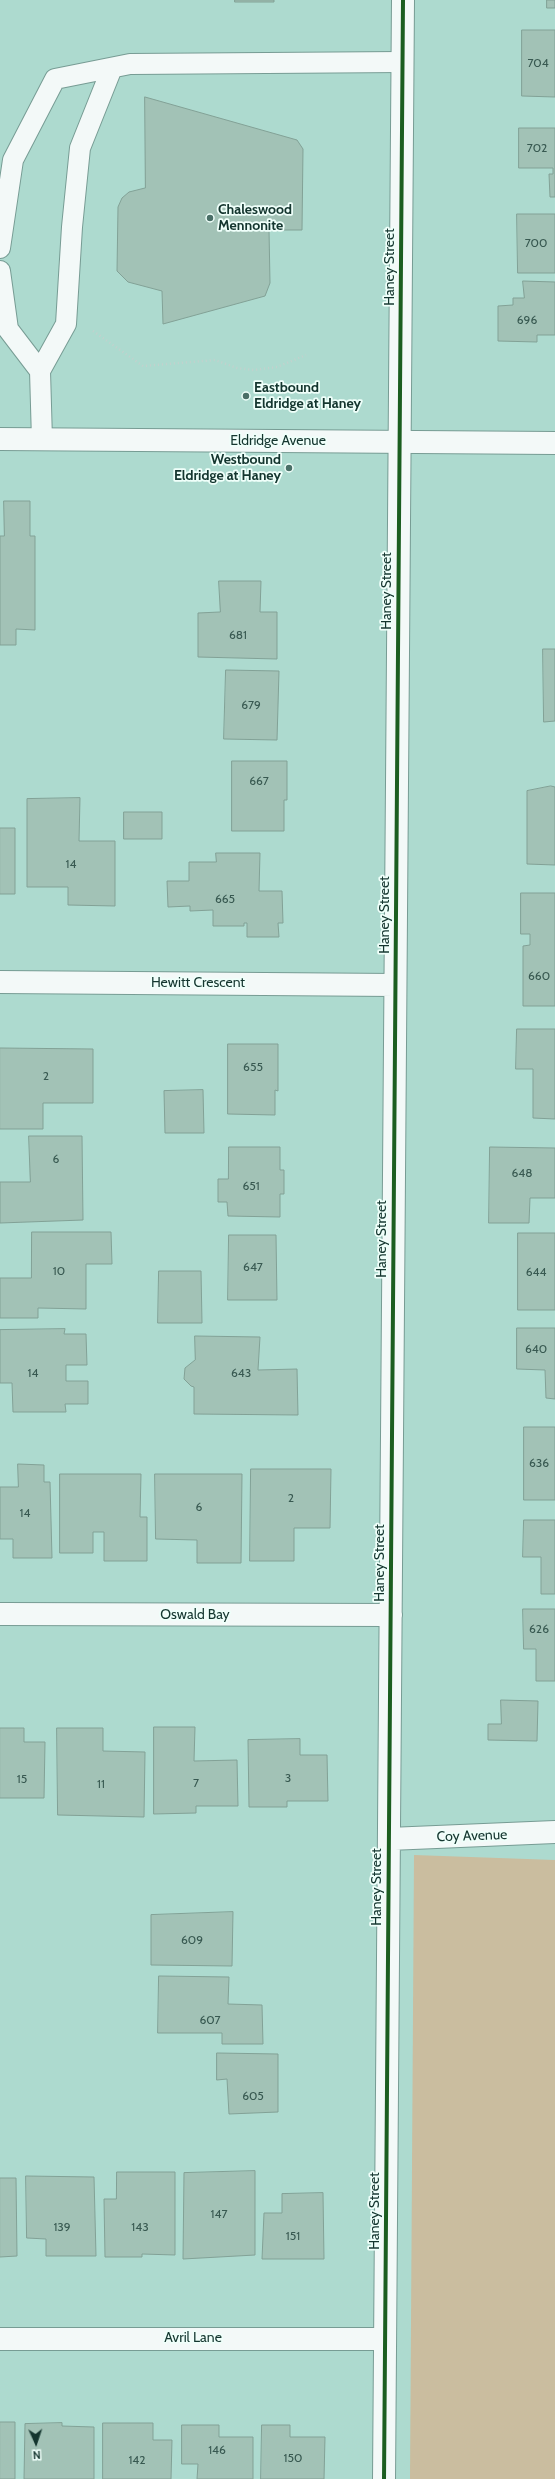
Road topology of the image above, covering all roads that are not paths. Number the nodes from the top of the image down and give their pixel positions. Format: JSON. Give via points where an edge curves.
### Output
{"nodes":[{"id":1,"x":402,"y":0,"type":"edge"},
{"id":2,"x":402,"y":62,"type":"junction"},
{"id":3,"x":112,"y":68,"type":"junction"},
{"id":4,"x":0,"y":248,"type":"edge"},
{"id":5,"x":0,"y":271,"type":"edge"},
{"id":6,"x":40,"y":371,"type":"junction"},
{"id":7,"x":0,"y":439,"type":"edge"},
{"id":8,"x":42,"y":440,"type":"junction"},
{"id":9,"x":400,"y":442,"type":"junction"},
{"id":10,"x":555,"y":443,"type":"edge"},
{"id":11,"x":0,"y":982,"type":"edge"},
{"id":12,"x":395,"y":985,"type":"junction"},
{"id":13,"x":0,"y":1614,"type":"edge"},
{"id":14,"x":390,"y":1615,"type":"junction"},
{"id":15,"x":555,"y":1832,"type":"edge"},
{"id":16,"x":389,"y":1839,"type":"junction"},
{"id":17,"x":0,"y":2339,"type":"edge"},
{"id":18,"x":385,"y":2339,"type":"junction"},
{"id":19,"x":384,"y":2479,"type":"edge"}],
"edges":[{"from":1,"to":2,"type":"street","name":"Haney Street"},
{"from":2,"to":3,"type":"lane","via":[[130,64]]},
{"from":2,"to":9,"type":"street","name":"Haney Street"},
{"from":3,"to":4,"type":"lane","via":[[55,79],[13,160]]},
{"from":3,"to":6,"type":"lane","via":[[80,148],[66,324]]},
{"from":5,"to":6,"type":"lane","via":[[8,329]]},
{"from":6,"to":8,"type":"lane"},
{"from":7,"to":8,"type":"street","name":"Eldridge Avenue"},
{"from":8,"to":9,"type":"street","name":"Eldridge Avenue"},
{"from":9,"to":10,"type":"street","name":"Eldridge Avenue"},
{"from":9,"to":12,"type":"street","name":"Haney Street"},
{"from":11,"to":12,"type":"street","name":"Hewitt Crescent"},
{"from":12,"to":14,"type":"street","name":"Haney Street"},
{"from":13,"to":14,"type":"street","name":"Oswald Bay"},
{"from":14,"to":16,"type":"street","name":"Haney Street"},
{"from":15,"to":16,"type":"street","name":"Coy Avenue"},
{"from":16,"to":18,"type":"street","name":"Haney Street"},
{"from":17,"to":18,"type":"street","name":"Avril Lane"},
{"from":18,"to":19,"type":"street","name":"Haney Street"}]}
